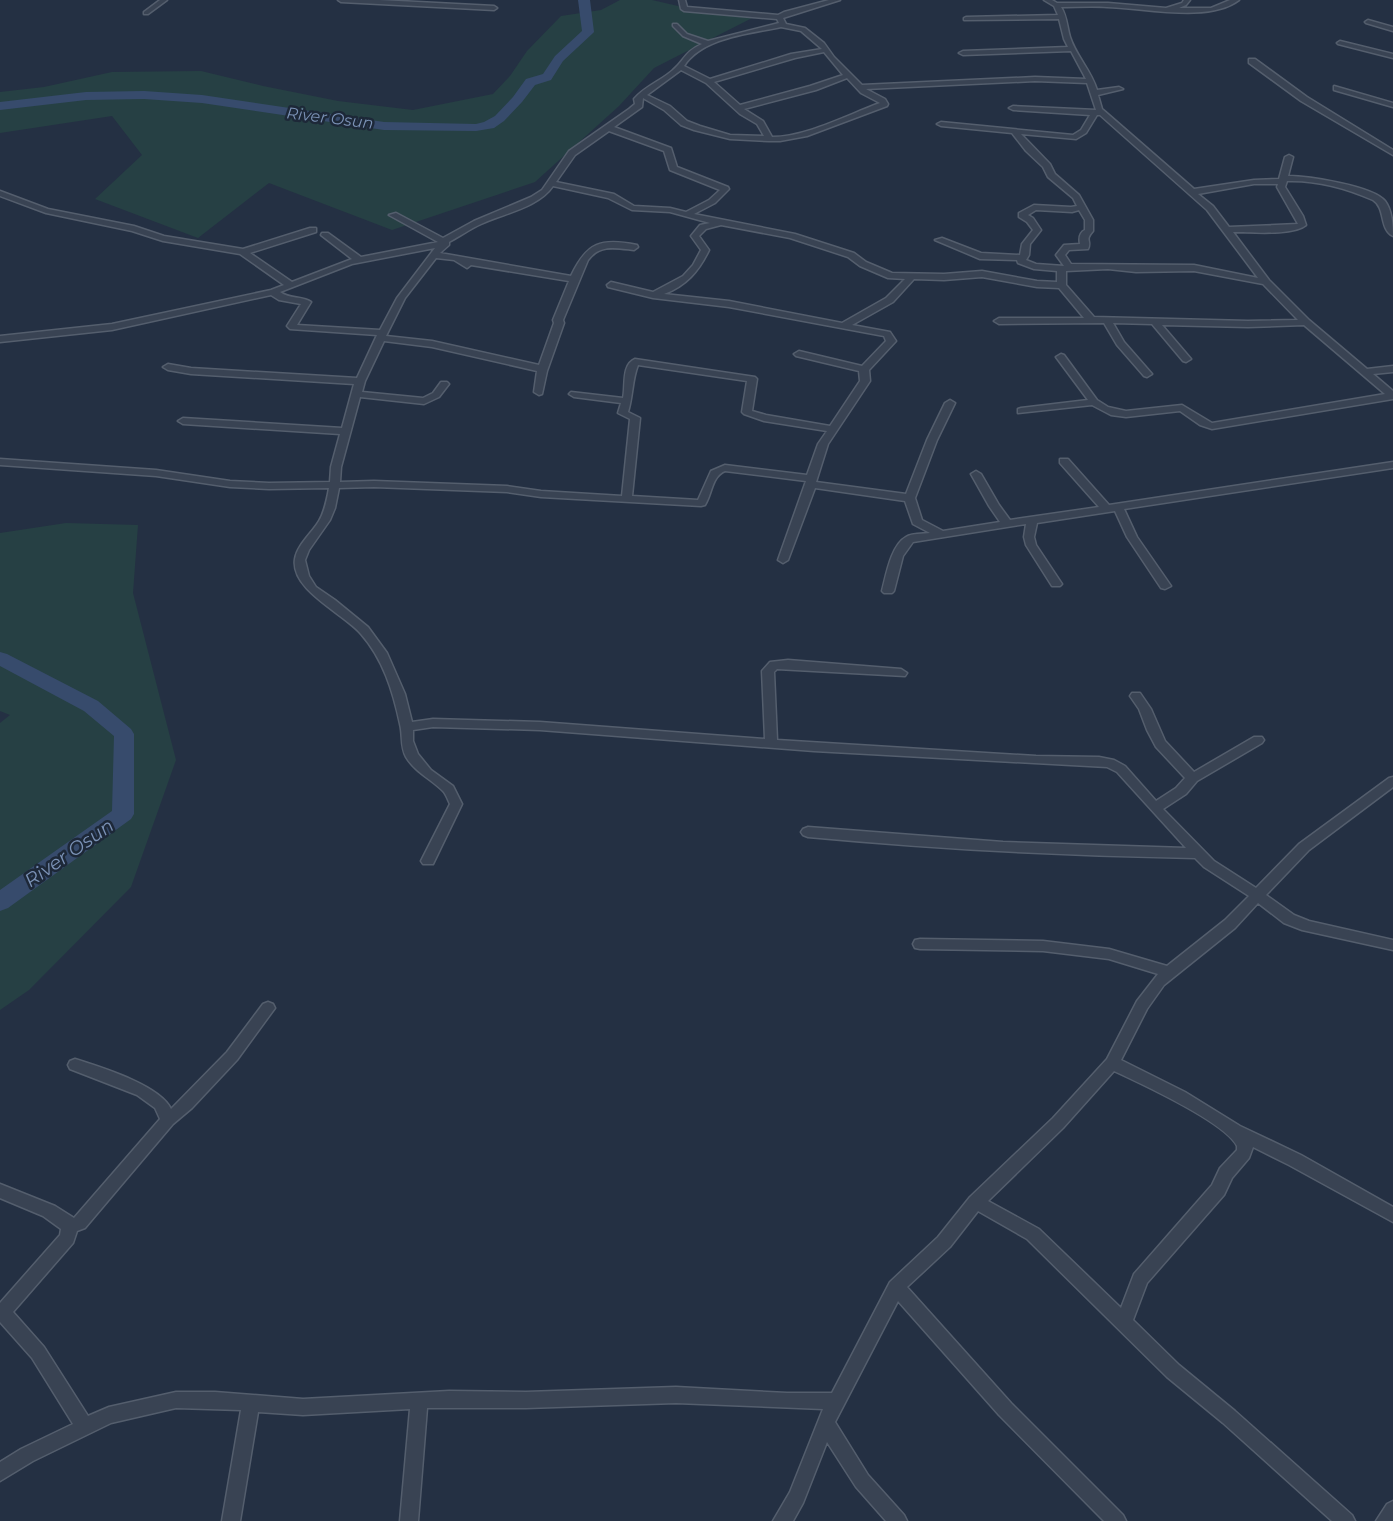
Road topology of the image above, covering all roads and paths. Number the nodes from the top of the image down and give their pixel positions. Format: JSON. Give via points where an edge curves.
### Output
{"nodes":[{"id":1,"x":164,"y":0,"type":"edge"},
{"id":2,"x":341,"y":0,"type":"edge"},
{"id":3,"x":682,"y":0,"type":"edge"},
{"id":4,"x":837,"y":0,"type":"edge"},
{"id":5,"x":1047,"y":0,"type":"edge"},
{"id":6,"x":1187,"y":0,"type":"edge"},
{"id":7,"x":1236,"y":0,"type":"edge"},
{"id":8,"x":1056,"y":5,"type":"junction"},
{"id":9,"x":494,"y":8,"type":"dead end"},
{"id":10,"x":1166,"y":10,"type":"junction"},
{"id":11,"x":146,"y":13,"type":"dead end"},
{"id":12,"x":1062,"y":17,"type":"junction"},
{"id":13,"x":966,"y":19,"type":"dead end"},
{"id":14,"x":780,"y":21,"type":"junction"},
{"id":15,"x":1368,"y":22,"type":"dead end"},
{"id":16,"x":676,"y":25,"type":"dead end"},
{"id":17,"x":1393,"y":28,"type":"edge"},
{"id":18,"x":1340,"y":43,"type":"dead end"},
{"id":19,"x":709,"y":44,"type":"junction"},
{"id":20,"x":826,"y":50,"type":"junction"},
{"id":21,"x":1073,"y":50,"type":"junction"},
{"id":22,"x":963,"y":54,"type":"dead end"},
{"id":23,"x":1393,"y":56,"type":"edge"},
{"id":24,"x":1252,"y":61,"type":"dead end"},
{"id":25,"x":679,"y":66,"type":"junction"},
{"id":26,"x":849,"y":75,"type":"junction"},
{"id":27,"x":709,"y":80,"type":"junction"},
{"id":28,"x":1091,"y":81,"type":"junction"},
{"id":29,"x":861,"y":87,"type":"junction"},
{"id":30,"x":1337,"y":88,"type":"dead end"},
{"id":31,"x":1119,"y":89,"type":"dead end"},
{"id":32,"x":1095,"y":93,"type":"junction"},
{"id":33,"x":642,"y":95,"type":"junction"},
{"id":34,"x":1393,"y":105,"type":"edge"},
{"id":35,"x":739,"y":108,"type":"junction"},
{"id":36,"x":1013,"y":108,"type":"dead end"},
{"id":37,"x":1098,"y":114,"type":"junction"},
{"id":38,"x":941,"y":124,"type":"dead end"},
{"id":39,"x":608,"y":128,"type":"junction"},
{"id":40,"x":1016,"y":133,"type":"junction"},
{"id":41,"x":769,"y":139,"type":"junction"},
{"id":42,"x":1392,"y":154,"type":"edge"},
{"id":43,"x":1289,"y":157,"type":"dead end"},
{"id":44,"x":1283,"y":180,"type":"junction"},
{"id":45,"x":552,"y":183,"type":"junction"},
{"id":46,"x":1193,"y":192,"type":"junction"},
{"id":47,"x":0,"y":193,"type":"edge"},
{"id":48,"x":1081,"y":207,"type":"junction"},
{"id":49,"x":686,"y":214,"type":"junction"},
{"id":50,"x":393,"y":215,"type":"dead end"},
{"id":51,"x":1390,"y":220,"type":"edge"},
{"id":52,"x":720,"y":222,"type":"junction"},
{"id":53,"x":703,"y":227,"type":"junction"},
{"id":54,"x":312,"y":230,"type":"dead end"},
{"id":55,"x":1228,"y":230,"type":"junction"},
{"id":56,"x":1393,"y":233,"type":"edge"},
{"id":57,"x":325,"y":235,"type":"dead end"},
{"id":58,"x":939,"y":240,"type":"dead end"},
{"id":59,"x":446,"y":242,"type":"junction"},
{"id":60,"x":634,"y":247,"type":"dead end"},
{"id":61,"x":244,"y":252,"type":"junction"},
{"id":62,"x":434,"y":255,"type":"junction"},
{"id":63,"x":1023,"y":258,"type":"junction"},
{"id":64,"x":360,"y":260,"type":"junction"},
{"id":65,"x":1066,"y":268,"type":"junction"},
{"id":66,"x":911,"y":277,"type":"junction"},
{"id":67,"x":574,"y":279,"type":"junction"},
{"id":68,"x":1266,"y":282,"type":"junction"},
{"id":69,"x":611,"y":285,"type":"dead end"},
{"id":70,"x":1062,"y":285,"type":"junction"},
{"id":71,"x":292,"y":286,"type":"junction"},
{"id":72,"x":273,"y":292,"type":"junction"},
{"id":73,"x":653,"y":294,"type":"junction"},
{"id":74,"x":1091,"y":320,"type":"junction"},
{"id":75,"x":1107,"y":320,"type":"junction"},
{"id":76,"x":999,"y":321,"type":"dead end"},
{"id":77,"x":1154,"y":321,"type":"junction"},
{"id":78,"x":1306,"y":322,"type":"junction"},
{"id":79,"x":844,"y":325,"type":"junction"},
{"id":80,"x":381,"y":336,"type":"junction"},
{"id":81,"x":0,"y":339,"type":"edge"},
{"id":82,"x":799,"y":354,"type":"dead end"},
{"id":83,"x":1061,"y":357,"type":"dead end"},
{"id":84,"x":1186,"y":359,"type":"dead end"},
{"id":85,"x":168,"y":368,"type":"dead end"},
{"id":86,"x":543,"y":369,"type":"junction"},
{"id":87,"x":864,"y":369,"type":"junction"},
{"id":88,"x":1393,"y":369,"type":"edge"},
{"id":89,"x":1365,"y":372,"type":"junction"},
{"id":90,"x":1147,"y":374,"type":"dead end"},
{"id":91,"x":360,"y":381,"type":"junction"},
{"id":92,"x":444,"y":384,"type":"dead end"},
{"id":93,"x":539,"y":392,"type":"dead end"},
{"id":94,"x":355,"y":394,"type":"junction"},
{"id":95,"x":574,"y":394,"type":"dead end"},
{"id":96,"x":1393,"y":396,"type":"edge"},
{"id":97,"x":626,"y":401,"type":"junction"},
{"id":98,"x":950,"y":402,"type":"dead end"},
{"id":99,"x":1094,"y":402,"type":"junction"},
{"id":100,"x":1021,"y":411,"type":"dead end"},
{"id":101,"x":183,"y":421,"type":"dead end"},
{"id":102,"x":833,"y":429,"type":"junction"},
{"id":103,"x":346,"y":431,"type":"junction"},
{"id":104,"x":1064,"y":461,"type":"dead end"},
{"id":105,"x":0,"y":462,"type":"edge"},
{"id":106,"x":1393,"y":465,"type":"edge"},
{"id":107,"x":976,"y":474,"type":"dead end"},
{"id":108,"x":811,"y":481,"type":"junction"},
{"id":109,"x":335,"y":484,"type":"junction"},
{"id":110,"x":627,"y":498,"type":"junction"},
{"id":111,"x":910,"y":498,"type":"junction"},
{"id":112,"x":1118,"y":507,"type":"junction"},
{"id":113,"x":1107,"y":509,"type":"junction"},
{"id":114,"x":1032,"y":521,"type":"junction"},
{"id":115,"x":1008,"y":525,"type":"junction"},
{"id":116,"x":939,"y":533,"type":"junction"},
{"id":117,"x":783,"y":560,"type":"dead end"},
{"id":118,"x":1056,"y":584,"type":"dead end"},
{"id":119,"x":1166,"y":586,"type":"dead end"},
{"id":120,"x":888,"y":591,"type":"dead end"},
{"id":121,"x":901,"y":673,"type":"dead end"},
{"id":122,"x":1136,"y":696,"type":"dead end"},
{"id":123,"x":407,"y":727,"type":"junction"},
{"id":124,"x":1258,"y":740,"type":"dead end"},
{"id":125,"x":772,"y":742,"type":"junction"},
{"id":126,"x":1193,"y":778,"type":"junction"},
{"id":127,"x":1393,"y":781,"type":"edge"},
{"id":128,"x":1155,"y":808,"type":"junction"},
{"id":129,"x":808,"y":832,"type":"dead end"},
{"id":130,"x":1199,"y":853,"type":"junction"},
{"id":131,"x":428,"y":861,"type":"dead end"},
{"id":132,"x":1257,"y":895,"type":"junction"},
{"id":133,"x":920,"y":944,"type":"dead end"},
{"id":134,"x":1393,"y":945,"type":"edge"},
{"id":135,"x":1168,"y":972,"type":"junction"},
{"id":136,"x":268,"y":1008,"type":"dead end"},
{"id":137,"x":1112,"y":1063,"type":"junction"},
{"id":138,"x":75,"y":1065,"type":"dead end"},
{"id":139,"x":168,"y":1120,"type":"junction"},
{"id":140,"x":1235,"y":1131,"type":"junction"},
{"id":141,"x":0,"y":1190,"type":"edge"},
{"id":142,"x":976,"y":1202,"type":"junction"},
{"id":143,"x":1393,"y":1215,"type":"edge"},
{"id":144,"x":70,"y":1226,"type":"junction"},
{"id":145,"x":896,"y":1286,"type":"junction"},
{"id":146,"x":1,"y":1313,"type":"edge"},
{"id":147,"x":1123,"y":1324,"type":"junction"},
{"id":148,"x":837,"y":1400,"type":"junction"},
{"id":149,"x":419,"y":1401,"type":"junction"},
{"id":150,"x":251,"y":1403,"type":"junction"},
{"id":151,"x":825,"y":1423,"type":"junction"},
{"id":152,"x":85,"y":1428,"type":"junction"},
{"id":153,"x":0,"y":1472,"type":"edge"},
{"id":154,"x":1393,"y":1510,"type":"edge"},
{"id":155,"x":231,"y":1521,"type":"edge"},
{"id":156,"x":409,"y":1521,"type":"edge"},
{"id":157,"x":782,"y":1521,"type":"edge"},
{"id":158,"x":898,"y":1521,"type":"edge"},
{"id":159,"x":1117,"y":1521,"type":"edge"},
{"id":160,"x":1346,"y":1521,"type":"edge"},
{"id":161,"x":1384,"y":1521,"type":"edge"}],
"edges":[{"from":1,"to":11,"type":"street"},
{"from":2,"to":9,"type":"street"},
{"from":3,"to":14,"type":"street","via":[[684,9],[724,10]]},
{"from":4,"to":14,"type":"street","via":[[786,13]]},
{"from":5,"to":8,"type":"street"},
{"from":6,"to":10,"type":"street"},
{"from":7,"to":10,"type":"street","via":[[1212,10]]},
{"from":8,"to":10,"type":"street"},
{"from":8,"to":12,"type":"street"},
{"from":12,"to":13,"type":"street"},
{"from":12,"to":21,"type":"street"},
{"from":14,"to":19,"type":"street"},
{"from":14,"to":20,"type":"street","via":[[803,29]]},
{"from":15,"to":17,"type":"street"},
{"from":16,"to":19,"type":"street","via":[[682,33]]},
{"from":18,"to":23,"type":"street"},
{"from":19,"to":25,"type":"street","via":[[690,53]]},
{"from":20,"to":26,"type":"street"},
{"from":20,"to":27,"type":"street"},
{"from":21,"to":22,"type":"street"},
{"from":21,"to":28,"type":"street"},
{"from":24,"to":42,"type":"street","via":[[1304,100],[1346,122]]},
{"from":25,"to":27,"type":"street"},
{"from":25,"to":33,"type":"street"},
{"from":26,"to":29,"type":"street"},
{"from":26,"to":35,"type":"street"},
{"from":27,"to":35,"type":"street"},
{"from":28,"to":29,"type":"street","via":[[1035,79]]},
{"from":28,"to":32,"type":"street"},
{"from":29,"to":41,"type":"street","via":[[884,104],[804,134]]},
{"from":30,"to":34,"type":"street"},
{"from":31,"to":32,"type":"street"},
{"from":32,"to":37,"type":"street"},
{"from":33,"to":39,"type":"street","via":[[632,112]]},
{"from":33,"to":41,"type":"street","via":[[697,128],[730,137]]},
{"from":35,"to":41,"type":"street","via":[[760,123]]},
{"from":36,"to":37,"type":"street"},
{"from":37,"to":40,"type":"street","via":[[1079,136]]},
{"from":37,"to":46,"type":"street"},
{"from":38,"to":40,"type":"street"},
{"from":39,"to":45,"type":"street","via":[[572,153]]},
{"from":39,"to":49,"type":"street","via":[[668,150],[673,168],[726,188],[711,202]]},
{"from":40,"to":48,"type":"street"},
{"from":43,"to":44,"type":"street"},
{"from":44,"to":46,"type":"street"},
{"from":44,"to":51,"type":"street","via":[[1308,178],[1361,191],[1379,200]]},
{"from":44,"to":55,"type":"street","via":[[1281,186],[1302,219],[1302,225]]},
{"from":45,"to":49,"type":"street","via":[[612,196],[632,208]]},
{"from":45,"to":59,"type":"street","via":[[534,199],[477,222]]},
{"from":46,"to":55,"type":"street"},
{"from":47,"to":61,"type":"street","via":[[54,213],[163,238]]},
{"from":48,"to":63,"type":"street","via":[[1072,210],[1034,207],[1022,215],[1036,230],[1026,244]]},
{"from":48,"to":65,"type":"street","via":[[1089,220],[1089,231],[1083,239],[1085,247],[1067,247],[1060,255]]},
{"from":49,"to":52,"type":"street"},
{"from":49,"to":53,"type":"street","via":[[684,219]]},
{"from":50,"to":59,"type":"street"},
{"from":51,"to":56,"type":"street","via":[[1389,228]]},
{"from":52,"to":53,"type":"street"},
{"from":52,"to":66,"type":"street","via":[[792,236],[851,255],[884,274]]},
{"from":53,"to":73,"type":"street","via":[[695,236],[705,250],[700,262],[677,286]]},
{"from":54,"to":61,"type":"street"},
{"from":55,"to":68,"type":"street"},
{"from":57,"to":64,"type":"street"},
{"from":58,"to":63,"type":"street","via":[[980,256]]},
{"from":59,"to":62,"type":"street"},
{"from":59,"to":64,"type":"street"},
{"from":60,"to":67,"type":"street","via":[[610,245],[594,248],[588,252]]},
{"from":61,"to":71,"type":"street"},
{"from":62,"to":67,"type":"street"},
{"from":62,"to":80,"type":"street","via":[[401,298]]},
{"from":63,"to":65,"type":"street","via":[[1021,261],[1034,266]]},
{"from":64,"to":71,"type":"street"},
{"from":65,"to":68,"type":"street","via":[[1194,268]]},
{"from":65,"to":70,"type":"street","via":[[1060,276]]},
{"from":66,"to":70,"type":"street","via":[[982,274]]},
{"from":66,"to":79,"type":"street","via":[[888,303]]},
{"from":67,"to":86,"type":"street"},
{"from":68,"to":78,"type":"street"},
{"from":69,"to":73,"type":"street"},
{"from":70,"to":74,"type":"street"},
{"from":71,"to":72,"type":"street"},
{"from":72,"to":80,"type":"street","via":[[282,298],[307,302],[293,327]]},
{"from":72,"to":81,"type":"street","via":[[164,318]]},
{"from":73,"to":79,"type":"street"},
{"from":74,"to":75,"type":"street"},
{"from":74,"to":76,"type":"street"},
{"from":75,"to":77,"type":"street"},
{"from":75,"to":90,"type":"street","via":[[1120,343]]},
{"from":77,"to":78,"type":"street"},
{"from":77,"to":84,"type":"street"},
{"from":78,"to":89,"type":"street"},
{"from":79,"to":87,"type":"street","via":[[887,334],[891,341]]},
{"from":80,"to":86,"type":"street"},
{"from":80,"to":91,"type":"street"},
{"from":82,"to":87,"type":"street"},
{"from":83,"to":99,"type":"street"},
{"from":85,"to":91,"type":"street"},
{"from":86,"to":93,"type":"street"},
{"from":87,"to":102,"type":"street","via":[[865,381]]},
{"from":88,"to":89,"type":"street"},
{"from":89,"to":96,"type":"street"},
{"from":91,"to":94,"type":"street"},
{"from":92,"to":94,"type":"street","via":[[436,395],[424,401]]},
{"from":94,"to":103,"type":"street"},
{"from":95,"to":97,"type":"street"},
{"from":96,"to":99,"type":"street","via":[[1212,426],[1199,422],[1182,408],[1117,414],[1104,411]]},
{"from":97,"to":102,"type":"street","via":[[628,378],[635,362],[752,379],[747,412],[764,418]]},
{"from":97,"to":110,"type":"street","via":[[623,413],[636,418]]},
{"from":98,"to":111,"type":"street"},
{"from":99,"to":100,"type":"street"},
{"from":101,"to":103,"type":"street"},
{"from":102,"to":108,"type":"street","via":[[823,444]]},
{"from":103,"to":109,"type":"street"},
{"from":104,"to":113,"type":"street"},
{"from":105,"to":109,"type":"street","via":[[156,473],[230,484]]},
{"from":106,"to":112,"type":"street"},
{"from":107,"to":115,"type":"street"},
{"from":108,"to":110,"type":"street","via":[[725,468],[717,469],[713,474],[701,502]]},
{"from":108,"to":111,"type":"street"},
{"from":108,"to":117,"type":"street"},
{"from":109,"to":110,"type":"street","via":[[506,489]]},
{"from":109,"to":123,"type":"street","via":[[325,520],[300,560],[303,576],[312,589],[364,630],[383,656],[399,694]]},
{"from":111,"to":116,"type":"street","via":[[918,522]]},
{"from":112,"to":113,"type":"street"},
{"from":112,"to":119,"type":"street","via":[[1132,537]]},
{"from":113,"to":114,"type":"street"},
{"from":114,"to":115,"type":"street"},
{"from":114,"to":118,"type":"street","via":[[1031,545]]},
{"from":115,"to":116,"type":"street"},
{"from":116,"to":120,"type":"street","via":[[910,539],[902,545]]},
{"from":121,"to":125,"type":"street","via":[[788,664],[774,666],[768,671]]},
{"from":122,"to":126,"type":"street","via":[[1144,705],[1153,731],[1168,755]]},
{"from":123,"to":125,"type":"street","via":[[433,723],[478,723]]},
{"from":123,"to":131,"type":"street","via":[[412,756],[427,773],[449,788],[456,804]]},
{"from":124,"to":126,"type":"street"},
{"from":125,"to":128,"type":"street","via":[[1026,759],[1099,760],[1121,769]]},
{"from":126,"to":128,"type":"street","via":[[1181,791]]},
{"from":127,"to":132,"type":"street","via":[[1304,847]]},
{"from":128,"to":130,"type":"street"},
{"from":129,"to":130,"type":"street","via":[[1006,847]]},
{"from":130,"to":132,"type":"street","via":[[1209,864]]},
{"from":132,"to":134,"type":"street","via":[[1289,919],[1307,926]]},
{"from":132,"to":135,"type":"street","via":[[1230,924]]},
{"from":133,"to":135,"type":"street","via":[[1043,946],[1109,954]]},
{"from":135,"to":137,"type":"street","via":[[1142,1005]]},
{"from":136,"to":139,"type":"street","via":[[232,1056]]},
{"from":137,"to":140,"type":"street","via":[[1180,1096]]},
{"from":137,"to":142,"type":"street","via":[[1058,1123]]},
{"from":138,"to":139,"type":"street","via":[[142,1091],[160,1104]]},
{"from":139,"to":144,"type":"street","via":[[79,1223]]},
{"from":140,"to":143,"type":"street","via":[[1295,1160]]},
{"from":140,"to":147,"type":"street","via":[[1242,1139],[1244,1152],[1226,1173],[1218,1190],[1140,1280]]},
{"from":141,"to":144,"type":"street","via":[[50,1211]]},
{"from":142,"to":145,"type":"street","via":[[944,1242]]},
{"from":142,"to":147,"type":"street","via":[[1033,1234]]},
{"from":144,"to":146,"type":"street","via":[[67,1238]]},
{"from":145,"to":148,"type":"street"},
{"from":145,"to":159,"type":"street","via":[[1005,1409]]},
{"from":146,"to":152,"type":"street","via":[[13,1322],[44,1359]]},
{"from":147,"to":160,"type":"street"},
{"from":148,"to":149,"type":"street","via":[[787,1402],[676,1395]]},
{"from":148,"to":151,"type":"street"},
{"from":149,"to":150,"type":"street","via":[[303,1408]]},
{"from":149,"to":156,"type":"street"},
{"from":150,"to":152,"type":"street","via":[[176,1400],[109,1415]]},
{"from":150,"to":155,"type":"street"},
{"from":151,"to":157,"type":"street","via":[[797,1497]]},
{"from":151,"to":158,"type":"street","via":[[862,1481]]},
{"from":152,"to":153,"type":"street","via":[[27,1455]]},
{"from":154,"to":161,"type":"street"}]}
